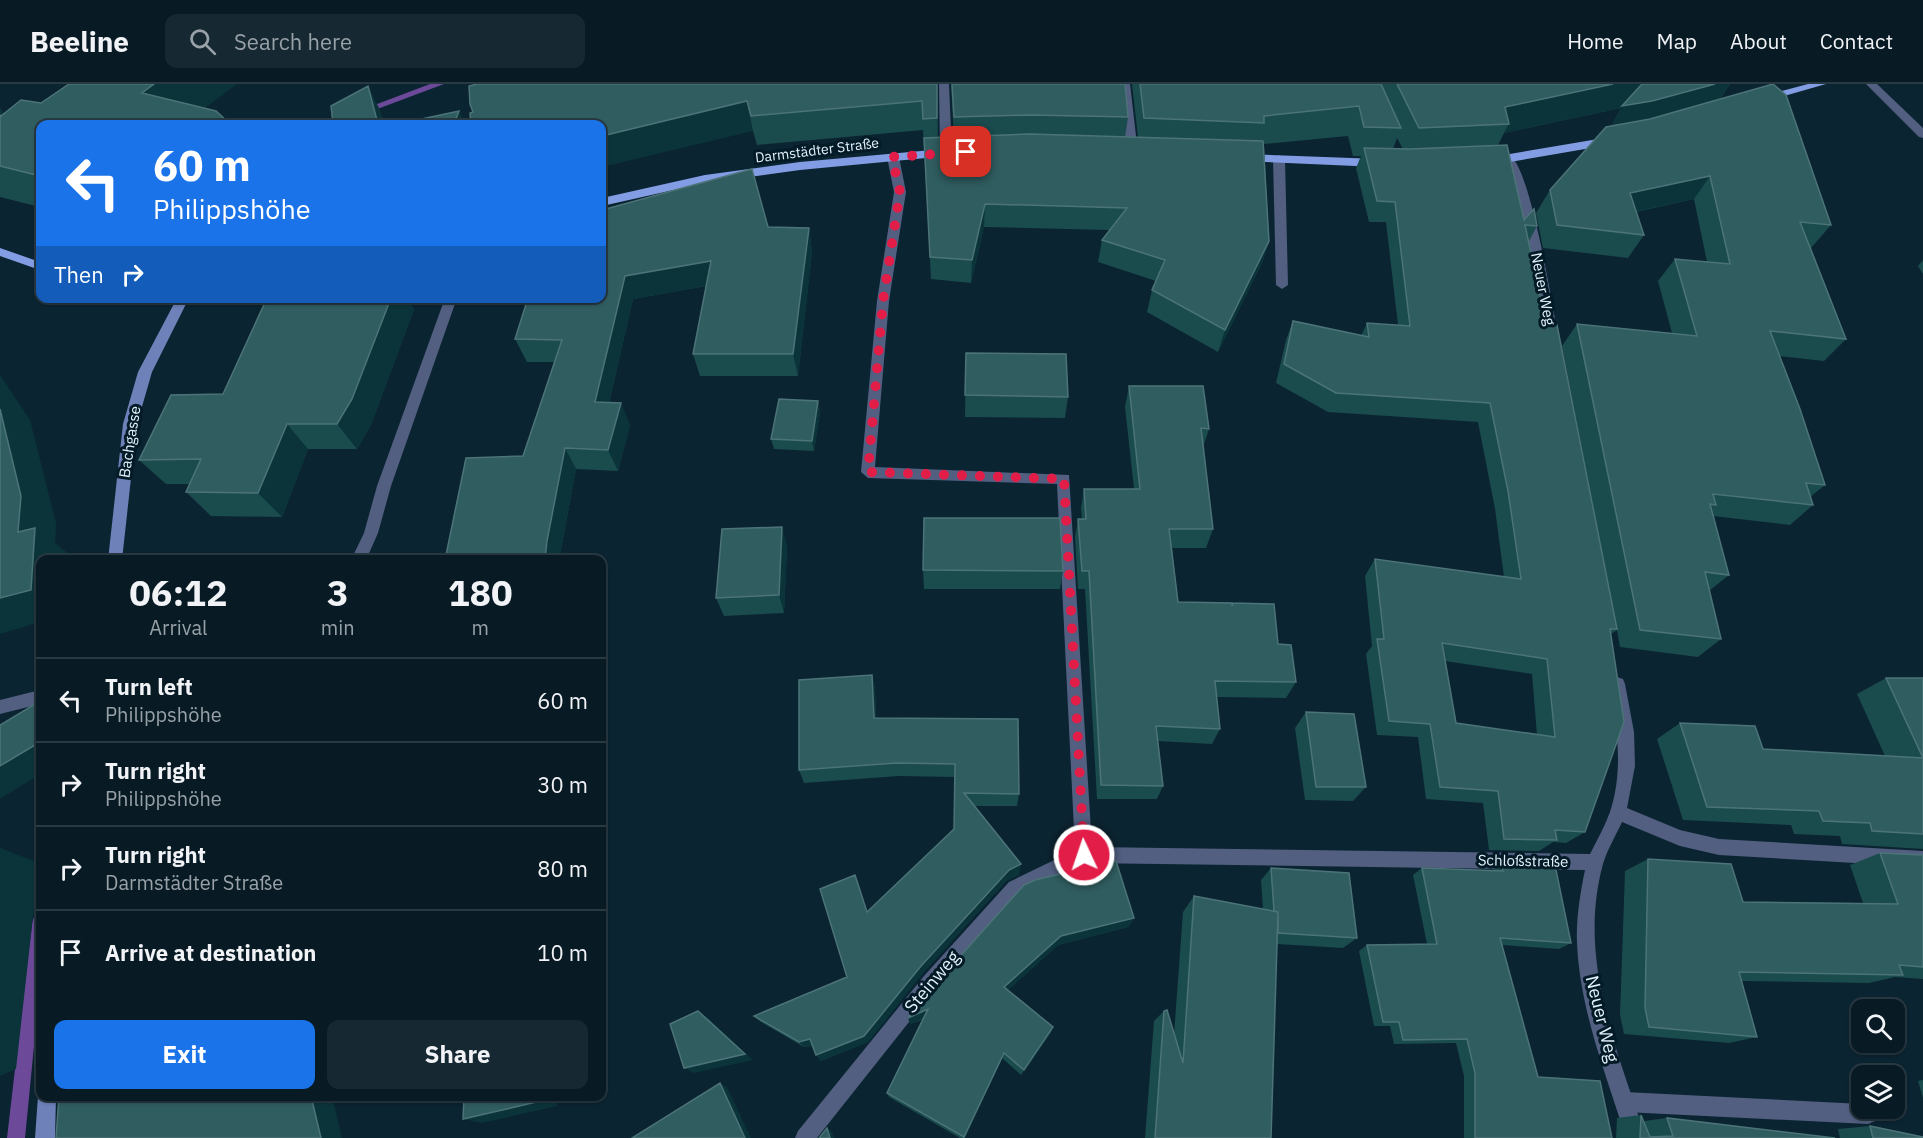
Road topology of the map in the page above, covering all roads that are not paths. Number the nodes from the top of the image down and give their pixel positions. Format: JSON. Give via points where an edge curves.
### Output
{"nodes":[{"id":1,"x":944,"y":84,"type":"edge"},
{"id":2,"x":1125,"y":84,"type":"edge"},
{"id":3,"x":1821,"y":84,"type":"edge"},
{"id":4,"x":1871,"y":84,"type":"edge"},
{"id":5,"x":1750,"y":103,"type":"edge"},
{"id":6,"x":1923,"y":134,"type":"edge"},
{"id":7,"x":1623,"y":138,"type":"edge"},
{"id":8,"x":952,"y":153,"type":"joint"},
{"id":9,"x":1132,"y":153,"type":"edge"},
{"id":10,"x":892,"y":157,"type":"junction"},
{"id":11,"x":1239,"y":157,"type":"edge"},
{"id":12,"x":1279,"y":159,"type":"junction"},
{"id":13,"x":1509,"y":159,"type":"junction"},
{"id":14,"x":1478,"y":162,"type":"edge"},
{"id":15,"x":1390,"y":163,"type":"edge"},
{"id":16,"x":606,"y":201,"type":"edge"},
{"id":17,"x":0,"y":252,"type":"edge"},
{"id":18,"x":36,"y":265,"type":"edge"},
{"id":19,"x":1282,"y":285,"type":"dead end"},
{"id":20,"x":180,"y":303,"type":"edge"},
{"id":21,"x":449,"y":303,"type":"edge"},
{"id":22,"x":1555,"y":357,"type":"edge"},
{"id":23,"x":116,"y":555,"type":"edge"},
{"id":24,"x":360,"y":555,"type":"edge"},
{"id":25,"x":1615,"y":674,"type":"edge"},
{"id":26,"x":36,"y":698,"type":"edge"},
{"id":27,"x":0,"y":707,"type":"edge"},
{"id":28,"x":1618,"y":812,"type":"junction"},
{"id":29,"x":1084,"y":855,"type":"junction"},
{"id":30,"x":1923,"y":859,"type":"edge"},
{"id":31,"x":1595,"y":862,"type":"junction"},
{"id":32,"x":47,"y":1101,"type":"edge"},
{"id":33,"x":1625,"y":1102,"type":"junction"},
{"id":34,"x":1851,"y":1113,"type":"edge"},
{"id":35,"x":45,"y":1138,"type":"edge"},
{"id":36,"x":805,"y":1138,"type":"edge"},
{"id":37,"x":1636,"y":1138,"type":"edge"}],
"edges":[{"from":1,"to":8,"type":"street"},
{"from":2,"to":9,"type":"street"},
{"from":3,"to":5,"type":"main road"},
{"from":4,"to":6,"type":"street"},
{"from":7,"to":13,"type":"main road"},
{"from":8,"to":10,"type":"main road","name":"Darmstädter Straße"},
{"from":10,"to":16,"type":"main road","name":"Darmstädter Straße","via":[[705,179]]},
{"from":10,"to":29,"type":"street","via":[[900,192],[883,301],[868,472],[1064,479]]},
{"from":11,"to":12,"type":"main road"},
{"from":12,"to":15,"type":"main road"},
{"from":12,"to":19,"type":"street"},
{"from":13,"to":14,"type":"main road"},
{"from":13,"to":22,"type":"street","name":"Neuer Weg","via":[[1524,193]]},
{"from":17,"to":18,"type":"main road"},
{"from":20,"to":23,"type":"main road","name":"Bachgasse","via":[[144,372],[130,424]]},
{"from":21,"to":24,"type":"street"},
{"from":25,"to":28,"type":"street","via":[[1626,732],[1627,766]]},
{"from":26,"to":27,"type":"street"},
{"from":28,"to":30,"type":"street","via":[[1680,837],[1719,847]]},
{"from":28,"to":31,"type":"street"},
{"from":29,"to":31,"type":"street","name":"Schloßstraße"},
{"from":29,"to":36,"type":"street","name":"Steinweg","via":[[1015,888],[930,982]]},
{"from":31,"to":33,"type":"street","name":"Neuer Weg","via":[[1587,905],[1586,945],[1593,1000]]},
{"from":32,"to":35,"type":"main road"},
{"from":33,"to":34,"type":"street"},
{"from":33,"to":37,"type":"street","name":"Neuer Weg"}]}
